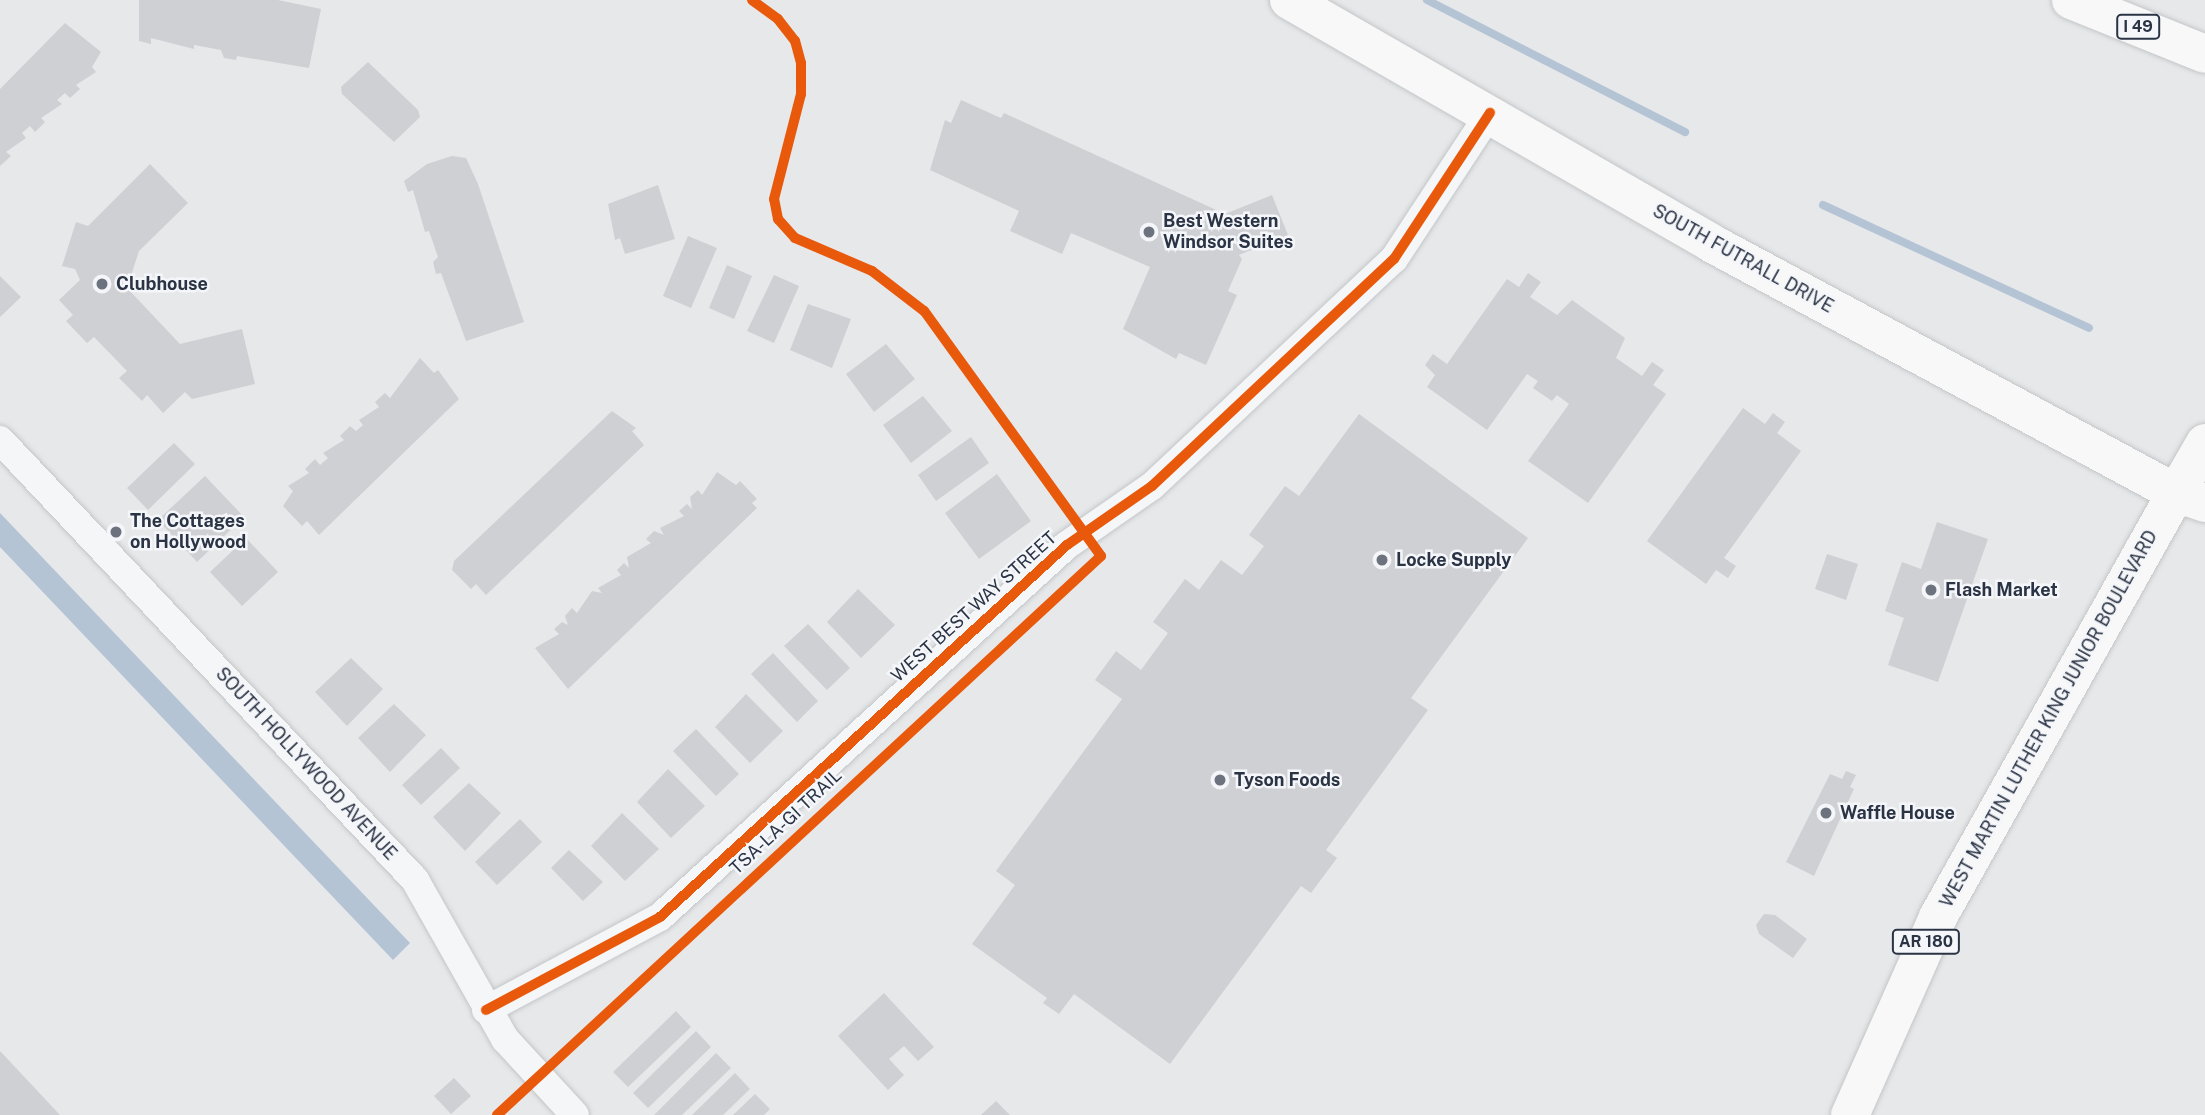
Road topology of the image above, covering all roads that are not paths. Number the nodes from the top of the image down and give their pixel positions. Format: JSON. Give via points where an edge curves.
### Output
{"nodes":[{"id":1,"x":1289,"y":0,"type":"edge"},
{"id":2,"x":2071,"y":0,"type":"edge"},
{"id":3,"x":2205,"y":54,"type":"edge"},
{"id":4,"x":1490,"y":113,"type":"junction"},
{"id":5,"x":0,"y":440,"type":"edge"},
{"id":6,"x":2205,"y":443,"type":"edge"},
{"id":7,"x":2190,"y":498,"type":"edge"},
{"id":8,"x":486,"y":1010,"type":"junction"},
{"id":9,"x":575,"y":1115,"type":"edge"},
{"id":10,"x":1850,"y":1115,"type":"edge"}],
"edges":[{"from":1,"to":4,"type":"main road","name":"SOUTH FUTRALL DRIVE"},
{"from":2,"to":3,"type":"main road","number":"I 49"},
{"from":4,"to":7,"type":"main road","name":"SOUTH FUTRALL DRIVE","via":[[1711,243]]},
{"from":4,"to":8,"type":"street","name":"WEST BEST WAY STREET","via":[[1394,259],[1152,486],[1067,545],[660,917]]},
{"from":5,"to":8,"type":"street","name":"SOUTH HOLLYWOOD AVENUE","via":[[415,880]]},
{"from":6,"to":7,"type":"main road","name":"WEST MARTIN LUTHER KING JUNIOR BOULEVARD"},
{"from":7,"to":10,"type":"main road","name":"WEST MARTIN LUTHER KING JUNIOR BOULEVARD","number":"AR 180","via":[[1938,917]]},
{"from":8,"to":9,"type":"street","name":"SOUTH HOLLYWOOD AVENUE","via":[[525,1064]]}]}
